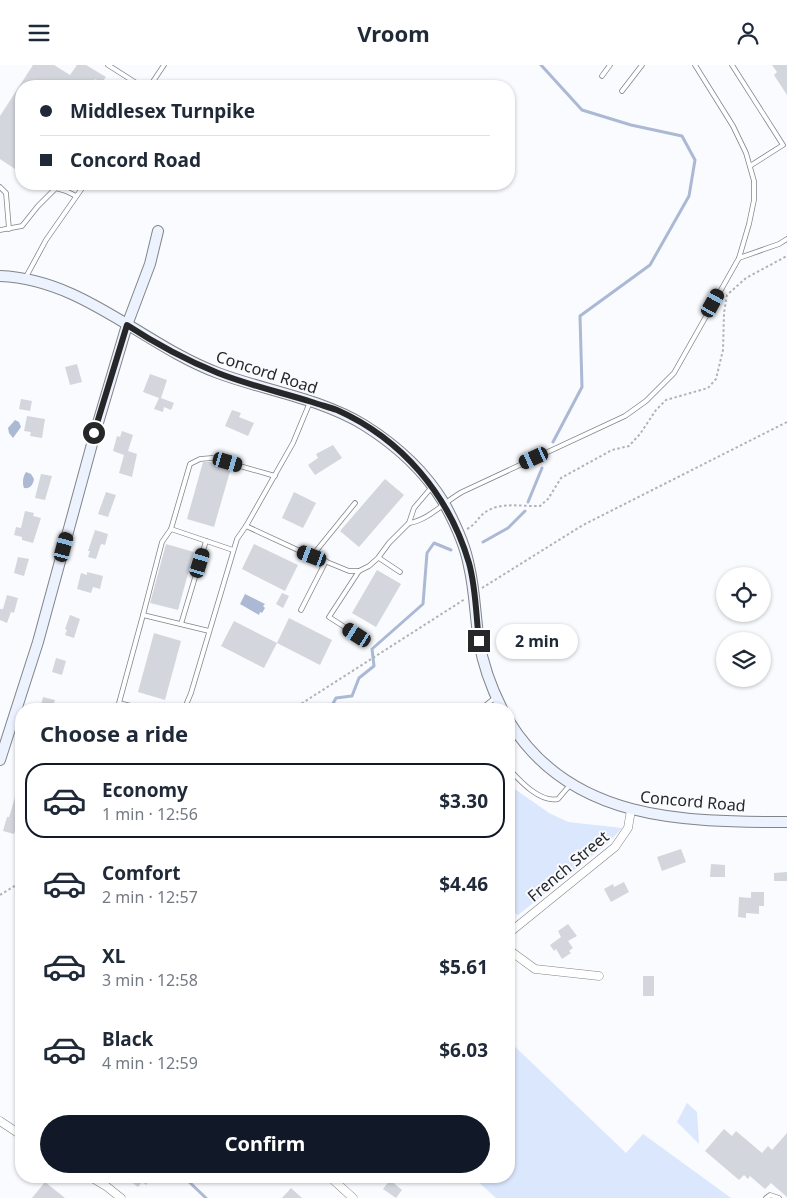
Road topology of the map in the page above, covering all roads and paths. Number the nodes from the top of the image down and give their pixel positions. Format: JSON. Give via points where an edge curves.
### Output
{"nodes":[{"id":1,"x":108,"y":65,"type":"edge"},
{"id":2,"x":610,"y":65,"type":"edge"},
{"id":3,"x":642,"y":65,"type":"edge"},
{"id":4,"x":695,"y":65,"type":"edge"},
{"id":5,"x":732,"y":65,"type":"edge"},
{"id":6,"x":162,"y":66,"type":"edge"},
{"id":7,"x":602,"y":77,"type":"dead end"},
{"id":8,"x":132,"y":80,"type":"edge"},
{"id":9,"x":154,"y":80,"type":"edge"},
{"id":10,"x":622,"y":91,"type":"dead end"},
{"id":11,"x":750,"y":166,"type":"junction"},
{"id":12,"x":0,"y":187,"type":"edge"},
{"id":13,"x":54,"y":190,"type":"edge"},
{"id":14,"x":63,"y":190,"type":"edge"},
{"id":15,"x":81,"y":190,"type":"edge"},
{"id":16,"x":76,"y":197,"type":"junction"},
{"id":17,"x":9,"y":229,"type":"junction"},
{"id":18,"x":0,"y":230,"type":"edge"},
{"id":19,"x":158,"y":231,"type":"dead end"},
{"id":20,"x":787,"y":239,"type":"edge"},
{"id":21,"x":739,"y":258,"type":"junction"},
{"id":22,"x":0,"y":276,"type":"edge"},
{"id":23,"x":25,"y":279,"type":"junction"},
{"id":24,"x":127,"y":325,"type":"junction"},
{"id":25,"x":310,"y":402,"type":"junction"},
{"id":26,"x":787,"y":422,"type":"edge"},
{"id":27,"x":275,"y":475,"type":"junction"},
{"id":28,"x":432,"y":486,"type":"junction"},
{"id":29,"x":355,"y":503,"type":"dead end"},
{"id":30,"x":443,"y":503,"type":"junction"},
{"id":31,"x":409,"y":523,"type":"junction"},
{"id":32,"x":246,"y":526,"type":"junction"},
{"id":33,"x":171,"y":529,"type":"junction"},
{"id":34,"x":206,"y":541,"type":"junction"},
{"id":35,"x":233,"y":550,"type":"junction"},
{"id":36,"x":312,"y":556,"type":"junction"},
{"id":37,"x":379,"y":558,"type":"junction"},
{"id":38,"x":326,"y":561,"type":"junction"},
{"id":39,"x":359,"y":571,"type":"junction"},
{"id":40,"x":400,"y":572,"type":"dead end"},
{"id":41,"x":474,"y":593,"type":"junction"},
{"id":42,"x":302,"y":610,"type":"dead end"},
{"id":43,"x":143,"y":615,"type":"junction"},
{"id":44,"x":181,"y":624,"type":"junction"},
{"id":45,"x":209,"y":631,"type":"junction"},
{"id":46,"x":357,"y":635,"type":"dead end"},
{"id":47,"x":496,"y":697,"type":"junction"},
{"id":48,"x":16,"y":703,"type":"edge"},
{"id":49,"x":119,"y":703,"type":"edge"},
{"id":50,"x":187,"y":703,"type":"edge"},
{"id":51,"x":302,"y":703,"type":"edge"},
{"id":52,"x":488,"y":703,"type":"edge"},
{"id":53,"x":499,"y":703,"type":"edge"},
{"id":54,"x":15,"y":705,"type":"edge"},
{"id":55,"x":515,"y":729,"type":"edge"},
{"id":56,"x":4,"y":735,"type":"edge"},
{"id":57,"x":0,"y":761,"type":"edge"},
{"id":58,"x":515,"y":775,"type":"edge"},
{"id":59,"x":571,"y":784,"type":"junction"},
{"id":60,"x":631,"y":810,"type":"junction"},
{"id":61,"x":787,"y":822,"type":"edge"},
{"id":62,"x":15,"y":886,"type":"edge"},
{"id":63,"x":0,"y":895,"type":"edge"},
{"id":64,"x":515,"y":928,"type":"edge"},
{"id":65,"x":515,"y":954,"type":"edge"},
{"id":66,"x":599,"y":976,"type":"dead end"},
{"id":67,"x":0,"y":1121,"type":"edge"},
{"id":68,"x":15,"y":1131,"type":"edge"},
{"id":69,"x":101,"y":1183,"type":"edge"},
{"id":70,"x":337,"y":1183,"type":"edge"},
{"id":71,"x":121,"y":1198,"type":"edge"},
{"id":72,"x":353,"y":1198,"type":"edge"},
{"id":73,"x":766,"y":1198,"type":"edge"},
{"id":74,"x":779,"y":1198,"type":"edge"}],
"edges":[{"from":1,"to":8,"type":"lane"},
{"from":2,"to":7,"type":"lane"},
{"from":3,"to":10,"type":"lane"},
{"from":4,"to":11,"type":"lane","via":[[733,126]]},
{"from":5,"to":11,"type":"lane","via":[[783,145]]},
{"from":6,"to":9,"type":"lane"},
{"from":11,"to":21,"type":"lane","via":[[754,200]]},
{"from":12,"to":17,"type":"lane","via":[[6,193]]},
{"from":13,"to":17,"type":"lane","via":[[22,227]]},
{"from":14,"to":16,"type":"lane"},
{"from":15,"to":16,"type":"lane"},
{"from":16,"to":23,"type":"lane","via":[[46,240]]},
{"from":17,"to":18,"type":"lane"},
{"from":19,"to":24,"type":"main road"},
{"from":20,"to":21,"type":"lane"},
{"from":21,"to":30,"type":"lane","via":[[674,373],[646,401],[625,416]]},
{"from":22,"to":23,"type":"main road","name":"Concord Road"},
{"from":23,"to":24,"type":"main road","name":"Concord Road","via":[[76,295]]},
{"from":24,"to":25,"type":"main road","name":"Concord Road","via":[[218,373]]},
{"from":24,"to":48,"type":"main road","via":[[94,433],[38,642]]},
{"from":25,"to":27,"type":"lane"},
{"from":25,"to":28,"type":"main road","name":"Concord Road","via":[[336,410],[391,443]]},
{"from":26,"to":41,"type":"path","via":[[592,520]]},
{"from":27,"to":32,"type":"lane"},
{"from":27,"to":33,"type":"lane","via":[[212,458],[190,464]]},
{"from":28,"to":30,"type":"main road","name":"Concord Road"},
{"from":28,"to":31,"type":"lane","via":[[414,507]]},
{"from":29,"to":36,"type":"lane"},
{"from":30,"to":31,"type":"lane","via":[[427,516]]},
{"from":30,"to":41,"type":"main road","name":"Concord Road","via":[[464,548]]},
{"from":31,"to":37,"type":"lane"},
{"from":32,"to":35,"type":"lane"},
{"from":32,"to":36,"type":"lane"},
{"from":33,"to":34,"type":"lane"},
{"from":33,"to":43,"type":"lane","via":[[162,543]]},
{"from":34,"to":35,"type":"lane"},
{"from":34,"to":44,"type":"lane"},
{"from":35,"to":45,"type":"lane"},
{"from":36,"to":38,"type":"lane"},
{"from":37,"to":39,"type":"lane"},
{"from":37,"to":40,"type":"lane"},
{"from":38,"to":39,"type":"lane","via":[[349,571]]},
{"from":38,"to":42,"type":"lane"},
{"from":39,"to":46,"type":"lane","via":[[329,617]]},
{"from":41,"to":47,"type":"main road","name":"Concord Road","via":[[482,656]]},
{"from":41,"to":51,"type":"path"},
{"from":43,"to":44,"type":"lane"},
{"from":43,"to":49,"type":"lane"},
{"from":44,"to":45,"type":"lane"},
{"from":45,"to":50,"type":"lane"},
{"from":47,"to":52,"type":"lane"},
{"from":47,"to":53,"type":"main road","name":"Concord Road"},
{"from":54,"to":56,"type":"main road"},
{"from":55,"to":59,"type":"main road","name":"Concord Road","via":[[531,751]]},
{"from":56,"to":57,"type":"main road"},
{"from":58,"to":59,"type":"lane","via":[[548,799],[558,799]]},
{"from":59,"to":60,"type":"main road","name":"Concord Road","via":[[600,800]]},
{"from":60,"to":61,"type":"main road","name":"Concord Road","via":[[698,819]]},
{"from":60,"to":64,"type":"street","name":"French Street","via":[[628,828],[615,847]]},
{"from":62,"to":63,"type":"path"},
{"from":65,"to":66,"type":"street","via":[[535,969]]},
{"from":67,"to":68,"type":"street"},
{"from":69,"to":71,"type":"street"},
{"from":70,"to":72,"type":"street"},
{"from":73,"to":74,"type":"lane","via":[[770,1195]]}]}
